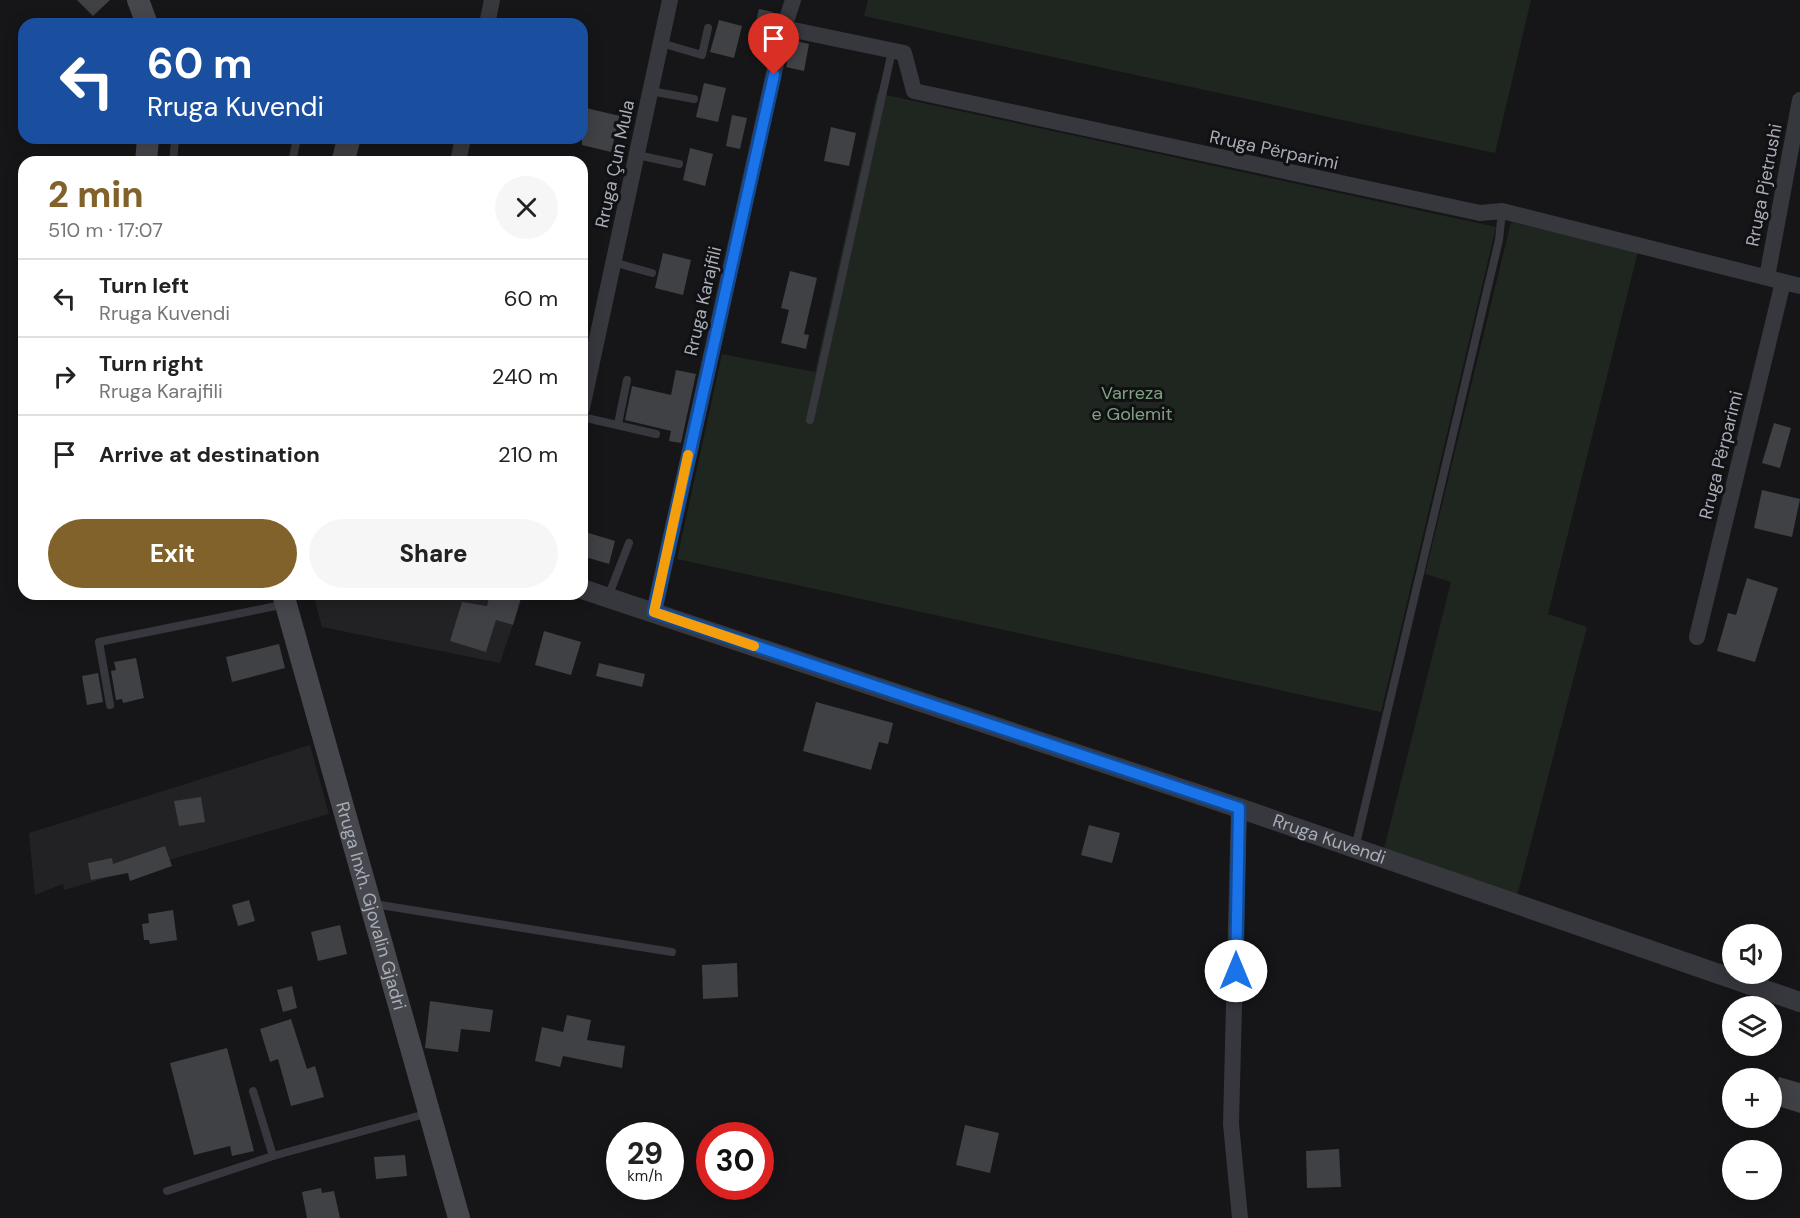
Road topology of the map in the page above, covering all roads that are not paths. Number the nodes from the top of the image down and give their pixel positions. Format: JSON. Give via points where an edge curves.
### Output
{"nodes":[{"id":1,"x":138,"y":0,"type":"edge"},
{"id":2,"x":492,"y":0,"type":"edge"},
{"id":3,"x":670,"y":0,"type":"edge"},
{"id":4,"x":793,"y":0,"type":"edge"},
{"id":5,"x":145,"y":18,"type":"edge"},
{"id":6,"x":488,"y":18,"type":"edge"},
{"id":7,"x":708,"y":28,"type":"dead end"},
{"id":8,"x":784,"y":28,"type":"junction"},
{"id":9,"x":661,"y":43,"type":"junction"},
{"id":10,"x":892,"y":51,"type":"junction"},
{"id":11,"x":651,"y":91,"type":"junction"},
{"id":12,"x":694,"y":99,"type":"dead end"},
{"id":13,"x":1800,"y":100,"type":"edge"},
{"id":14,"x":637,"y":155,"type":"junction"},
{"id":15,"x":680,"y":164,"type":"dead end"},
{"id":16,"x":1502,"y":211,"type":"junction"},
{"id":17,"x":613,"y":262,"type":"junction"},
{"id":18,"x":652,"y":273,"type":"dead end"},
{"id":19,"x":1767,"y":277,"type":"junction"},
{"id":20,"x":1783,"y":282,"type":"junction"},
{"id":21,"x":1800,"y":286,"type":"edge"},
{"id":22,"x":588,"y":380,"type":"edge"},
{"id":23,"x":627,"y":380,"type":"dead end"},
{"id":24,"x":588,"y":418,"type":"edge"},
{"id":25,"x":810,"y":420,"type":"dead end"},
{"id":26,"x":618,"y":424,"type":"junction"},
{"id":27,"x":656,"y":434,"type":"dead end"},
{"id":28,"x":629,"y":543,"type":"dead end"},
{"id":29,"x":588,"y":591,"type":"edge"},
{"id":30,"x":608,"y":597,"type":"junction"},
{"id":31,"x":281,"y":600,"type":"edge"},
{"id":32,"x":285,"y":600,"type":"edge"},
{"id":33,"x":654,"y":612,"type":"junction"},
{"id":34,"x":1697,"y":637,"type":"dead end"},
{"id":35,"x":110,"y":705,"type":"dead end"},
{"id":36,"x":1239,"y":808,"type":"junction"},
{"id":37,"x":1355,"y":848,"type":"junction"},
{"id":38,"x":370,"y":904,"type":"junction"},
{"id":39,"x":672,"y":952,"type":"dead end"},
{"id":40,"x":1800,"y":1002,"type":"edge"},
{"id":41,"x":253,"y":1091,"type":"dead end"},
{"id":42,"x":429,"y":1112,"type":"junction"},
{"id":43,"x":273,"y":1156,"type":"junction"},
{"id":44,"x":167,"y":1191,"type":"dead end"},
{"id":45,"x":459,"y":1218,"type":"edge"},
{"id":46,"x":1240,"y":1218,"type":"edge"}],
"edges":[{"from":1,"to":5,"type":"main road"},
{"from":2,"to":6,"type":"street"},
{"from":3,"to":9,"type":"street","name":"Rruga Çun Mula"},
{"from":4,"to":8,"type":"street","name":"Rruga Karajfili"},
{"from":7,"to":9,"type":"lane","via":[[702,55]]},
{"from":8,"to":10,"type":"street"},
{"from":8,"to":33,"type":"street","name":"Rruga Karajfili"},
{"from":9,"to":11,"type":"street","name":"Rruga Çun Mula"},
{"from":10,"to":16,"type":"street","name":"Rruga Përparimi","via":[[904,53],[914,91],[1469,211]]},
{"from":10,"to":25,"type":"lane"},
{"from":11,"to":12,"type":"lane"},
{"from":11,"to":14,"type":"street","name":"Rruga Çun Mula"},
{"from":13,"to":19,"type":"street","name":"Rruga Pjetrushi"},
{"from":14,"to":15,"type":"lane"},
{"from":14,"to":17,"type":"street","name":"Rruga Çun Mula"},
{"from":16,"to":19,"type":"street","name":"Rruga Përparimi"},
{"from":16,"to":37,"type":"lane","via":[[1499,240]]},
{"from":17,"to":18,"type":"lane"},
{"from":17,"to":22,"type":"street","name":"Rruga Çun Mula"},
{"from":19,"to":20,"type":"street","name":"Rruga Përparimi"},
{"from":20,"to":21,"type":"street","name":"Rruga Përparimi"},
{"from":20,"to":34,"type":"street","name":"Rruga Përparimi"},
{"from":23,"to":26,"type":"lane"},
{"from":24,"to":26,"type":"lane"},
{"from":26,"to":27,"type":"lane"},
{"from":28,"to":30,"type":"lane"},
{"from":29,"to":30,"type":"street","name":"Rruga Kuvendi"},
{"from":30,"to":33,"type":"street","name":"Rruga Kuvendi"},
{"from":31,"to":35,"type":"lane","via":[[99,642]]},
{"from":32,"to":38,"type":"main road","name":"Rruga Inxh. Gjovalin Gjadri"},
{"from":33,"to":36,"type":"street","name":"Rruga Kuvendi"},
{"from":36,"to":37,"type":"street","name":"Rruga Kuvendi"},
{"from":36,"to":46,"type":"street","via":[[1231,1124]]},
{"from":37,"to":40,"type":"street","name":"Rruga Kuvendi"},
{"from":38,"to":39,"type":"lane"},
{"from":38,"to":42,"type":"main road","name":"Rruga Inxh. Gjovalin Gjadri"},
{"from":41,"to":43,"type":"lane"},
{"from":42,"to":43,"type":"lane"},
{"from":42,"to":45,"type":"main road","name":"Rruga Inxh. Gjovalin Gjadri"},
{"from":43,"to":44,"type":"lane"}]}
